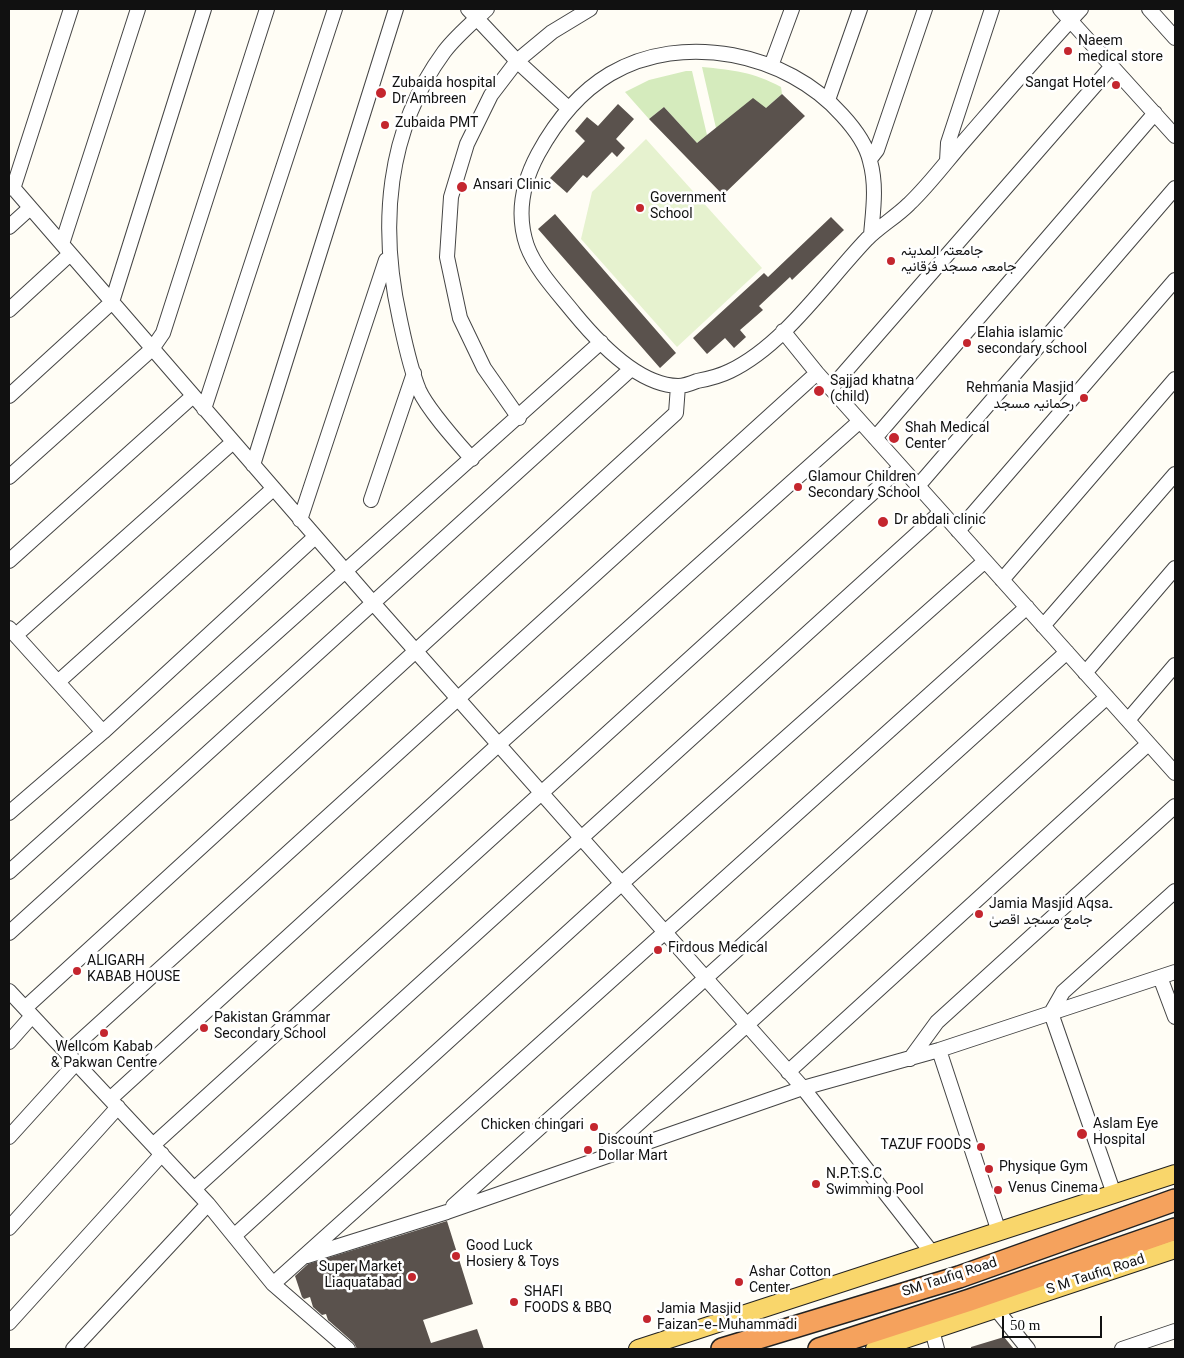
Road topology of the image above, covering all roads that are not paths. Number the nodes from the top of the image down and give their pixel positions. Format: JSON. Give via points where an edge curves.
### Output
{"nodes":[{"id":1,"x":71,"y":9,"type":"edge"},
{"id":2,"x":138,"y":9,"type":"edge"},
{"id":3,"x":204,"y":9,"type":"edge"},
{"id":4,"x":267,"y":9,"type":"edge"},
{"id":5,"x":335,"y":9,"type":"edge"},
{"id":6,"x":396,"y":9,"type":"edge"},
{"id":7,"x":590,"y":9,"type":"edge"},
{"id":8,"x":792,"y":9,"type":"edge"},
{"id":9,"x":860,"y":9,"type":"edge"},
{"id":10,"x":925,"y":9,"type":"edge"},
{"id":11,"x":992,"y":9,"type":"edge"},
{"id":12,"x":1060,"y":9,"type":"edge"},
{"id":13,"x":1081,"y":9,"type":"edge"},
{"id":14,"x":1149,"y":9,"type":"edge"},
{"id":15,"x":477,"y":12,"type":"edge"},
{"id":16,"x":1070,"y":20,"type":"junction"},
{"id":17,"x":1175,"y":38,"type":"edge"},
{"id":18,"x":518,"y":61,"type":"junction"},
{"id":19,"x":771,"y":66,"type":"junction"},
{"id":20,"x":1112,"y":66,"type":"junction"},
{"id":21,"x":828,"y":100,"type":"junction"},
{"id":22,"x":568,"y":108,"type":"junction"},
{"id":23,"x":1155,"y":113,"type":"junction"},
{"id":24,"x":1175,"y":136,"type":"edge"},
{"id":25,"x":870,"y":159,"type":"junction"},
{"id":26,"x":947,"y":161,"type":"junction"},
{"id":27,"x":11,"y":186,"type":"edge"},
{"id":28,"x":1175,"y":188,"type":"edge"},
{"id":29,"x":30,"y":208,"type":"junction"},
{"id":30,"x":9,"y":227,"type":"edge"},
{"id":31,"x":871,"y":236,"type":"junction"},
{"id":32,"x":66,"y":249,"type":"junction"},
{"id":33,"x":389,"y":253,"type":"junction"},
{"id":34,"x":1175,"y":280,"type":"edge"},
{"id":35,"x":112,"y":302,"type":"junction"},
{"id":36,"x":9,"y":310,"type":"edge"},
{"id":37,"x":784,"y":331,"type":"junction"},
{"id":38,"x":601,"y":342,"type":"junction"},
{"id":39,"x":152,"y":349,"type":"junction"},
{"id":40,"x":631,"y":369,"type":"junction"},
{"id":41,"x":414,"y":373,"type":"junction"},
{"id":42,"x":817,"y":373,"type":"junction"},
{"id":43,"x":1175,"y":379,"type":"edge"},
{"id":44,"x":678,"y":386,"type":"junction"},
{"id":45,"x":831,"y":388,"type":"junction"},
{"id":46,"x":9,"y":396,"type":"edge"},
{"id":47,"x":193,"y":396,"type":"junction"},
{"id":48,"x":204,"y":409,"type":"junction"},
{"id":49,"x":519,"y":418,"type":"junction"},
{"id":50,"x":860,"y":421,"type":"junction"},
{"id":51,"x":875,"y":438,"type":"junction"},
{"id":52,"x":233,"y":442,"type":"junction"},
{"id":53,"x":472,"y":460,"type":"junction"},
{"id":54,"x":253,"y":465,"type":"junction"},
{"id":55,"x":901,"y":467,"type":"junction"},
{"id":56,"x":1175,"y":474,"type":"edge"},
{"id":57,"x":9,"y":477,"type":"edge"},
{"id":58,"x":918,"y":486,"type":"junction"},
{"id":59,"x":273,"y":488,"type":"junction"},
{"id":60,"x":371,"y":500,"type":"dead end"},
{"id":61,"x":941,"y":512,"type":"junction"},
{"id":62,"x":300,"y":520,"type":"junction"},
{"id":63,"x":958,"y":531,"type":"junction"},
{"id":64,"x":315,"y":537,"type":"junction"},
{"id":65,"x":985,"y":560,"type":"junction"},
{"id":66,"x":9,"y":561,"type":"edge"},
{"id":67,"x":1175,"y":568,"type":"edge"},
{"id":68,"x":346,"y":572,"type":"junction"},
{"id":69,"x":1002,"y":580,"type":"junction"},
{"id":70,"x":374,"y":604,"type":"junction"},
{"id":71,"x":1026,"y":607,"type":"junction"},
{"id":72,"x":1043,"y":626,"type":"junction"},
{"id":73,"x":12,"y":632,"type":"edge"},
{"id":74,"x":416,"y":652,"type":"junction"},
{"id":75,"x":1067,"y":652,"type":"junction"},
{"id":76,"x":1175,"y":665,"type":"edge"},
{"id":77,"x":1085,"y":672,"type":"junction"},
{"id":78,"x":58,"y":682,"type":"junction"},
{"id":79,"x":1107,"y":697,"type":"junction"},
{"id":80,"x":458,"y":699,"type":"junction"},
{"id":81,"x":1128,"y":720,"type":"junction"},
{"id":82,"x":103,"y":732,"type":"junction"},
{"id":83,"x":1148,"y":744,"type":"junction"},
{"id":84,"x":498,"y":745,"type":"junction"},
{"id":85,"x":1173,"y":766,"type":"edge"},
{"id":86,"x":541,"y":793,"type":"junction"},
{"id":87,"x":1175,"y":806,"type":"edge"},
{"id":88,"x":9,"y":814,"type":"edge"},
{"id":89,"x":581,"y":839,"type":"junction"},
{"id":90,"x":9,"y":872,"type":"edge"},
{"id":91,"x":621,"y":884,"type":"junction"},
{"id":92,"x":1175,"y":891,"type":"edge"},
{"id":93,"x":663,"y":931,"type":"junction"},
{"id":94,"x":9,"y":933,"type":"edge"},
{"id":95,"x":1175,"y":972,"type":"edge"},
{"id":96,"x":1160,"y":977,"type":"junction"},
{"id":97,"x":705,"y":978,"type":"junction"},
{"id":98,"x":9,"y":991,"type":"edge"},
{"id":99,"x":29,"y":1012,"type":"junction"},
{"id":100,"x":1052,"y":1013,"type":"junction"},
{"id":101,"x":1175,"y":1016,"type":"edge"},
{"id":102,"x":746,"y":1025,"type":"junction"},
{"id":103,"x":9,"y":1042,"type":"edge"},
{"id":104,"x":938,"y":1050,"type":"junction"},
{"id":105,"x":72,"y":1058,"type":"junction"},
{"id":106,"x":910,"y":1058,"type":"junction"},
{"id":107,"x":788,"y":1072,"type":"junction"},
{"id":108,"x":803,"y":1088,"type":"junction"},
{"id":109,"x":114,"y":1103,"type":"junction"},
{"id":110,"x":9,"y":1137,"type":"edge"},
{"id":111,"x":158,"y":1150,"type":"junction"},
{"id":112,"x":601,"y":1158,"type":"junction"},
{"id":113,"x":1175,"y":1174,"type":"edge"},
{"id":114,"x":194,"y":1189,"type":"junction"},
{"id":115,"x":1114,"y":1194,"type":"junction"},
{"id":116,"x":1175,"y":1200,"type":"edge"},
{"id":117,"x":208,"y":1204,"type":"junction"},
{"id":118,"x":447,"y":1212,"type":"junction"},
{"id":119,"x":9,"y":1228,"type":"edge"},
{"id":120,"x":1175,"y":1229,"type":"edge"},
{"id":121,"x":999,"y":1232,"type":"junction"},
{"id":122,"x":234,"y":1236,"type":"junction"},
{"id":123,"x":1175,"y":1250,"type":"edge"},
{"id":124,"x":933,"y":1254,"type":"junction"},
{"id":125,"x":301,"y":1258,"type":"junction"},
{"id":126,"x":273,"y":1284,"type":"junction"},
{"id":127,"x":996,"y":1309,"type":"junction"},
{"id":128,"x":9,"y":1323,"type":"edge"},
{"id":129,"x":932,"y":1330,"type":"junction"},
{"id":130,"x":1175,"y":1331,"type":"edge"},
{"id":131,"x":73,"y":1349,"type":"edge"},
{"id":132,"x":348,"y":1349,"type":"edge"},
{"id":133,"x":638,"y":1349,"type":"edge"},
{"id":134,"x":722,"y":1349,"type":"edge"},
{"id":135,"x":819,"y":1349,"type":"edge"},
{"id":136,"x":875,"y":1349,"type":"edge"},
{"id":137,"x":937,"y":1349,"type":"edge"},
{"id":138,"x":1028,"y":1349,"type":"edge"},
{"id":139,"x":1122,"y":1349,"type":"edge"}],
"edges":[{"from":1,"to":27,"type":"street"},
{"from":2,"to":32,"type":"street"},
{"from":3,"to":35,"type":"street"},
{"from":4,"to":39,"type":"street","via":[[163,333]]},
{"from":5,"to":48,"type":"street"},
{"from":6,"to":54,"type":"street"},
{"from":7,"to":18,"type":"street","via":[[552,32]]},
{"from":8,"to":19,"type":"street"},
{"from":9,"to":21,"type":"street"},
{"from":10,"to":25,"type":"street","via":[[877,150]]},
{"from":11,"to":26,"type":"street","via":[[948,143]]},
{"from":12,"to":16,"type":"street"},
{"from":13,"to":16,"type":"street"},
{"from":14,"to":17,"type":"street"},
{"from":15,"to":18,"type":"street"},
{"from":15,"to":33,"type":"street","via":[[444,51],[416,99],[401,136],[391,179]]},
{"from":16,"to":20,"type":"street"},
{"from":16,"to":26,"type":"street"},
{"from":18,"to":22,"type":"street"},
{"from":18,"to":49,"type":"street","via":[[491,95],[467,144],[451,197],[447,257],[460,318],[484,368]]},
{"from":19,"to":21,"type":"street","via":[[802,81]]},
{"from":19,"to":22,"type":"street","via":[[740,56],[675,53],[641,60],[612,73]]},
{"from":20,"to":23,"type":"street"},
{"from":20,"to":45,"type":"street"},
{"from":21,"to":25,"type":"street","via":[[856,131]]},
{"from":22,"to":38,"type":"street","via":[[545,141],[527,176],[521,214],[528,246],[543,273]]},
{"from":23,"to":24,"type":"street"},
{"from":23,"to":51,"type":"street"},
{"from":25,"to":31,"type":"street","via":[[875,197]]},
{"from":26,"to":31,"type":"street","via":[[909,204]]},
{"from":27,"to":29,"type":"street"},
{"from":28,"to":58,"type":"street"},
{"from":29,"to":30,"type":"street"},
{"from":29,"to":32,"type":"street"},
{"from":31,"to":37,"type":"street"},
{"from":32,"to":35,"type":"street"},
{"from":32,"to":36,"type":"street"},
{"from":33,"to":41,"type":"street","via":[[391,281]]},
{"from":33,"to":62,"type":"street"},
{"from":34,"to":63,"type":"street"},
{"from":35,"to":39,"type":"street"},
{"from":35,"to":46,"type":"street"},
{"from":37,"to":42,"type":"street"},
{"from":37,"to":44,"type":"street","via":[[751,359],[728,372]]},
{"from":38,"to":40,"type":"street"},
{"from":38,"to":49,"type":"street"},
{"from":39,"to":47,"type":"street"},
{"from":39,"to":57,"type":"street"},
{"from":40,"to":44,"type":"street","via":[[648,378]]},
{"from":40,"to":70,"type":"street"},
{"from":41,"to":53,"type":"street","via":[[419,391]]},
{"from":41,"to":60,"type":"street"},
{"from":42,"to":45,"type":"street"},
{"from":42,"to":80,"type":"street"},
{"from":43,"to":69,"type":"street"},
{"from":44,"to":74,"type":"street","via":[[676,413]]},
{"from":45,"to":50,"type":"street"},
{"from":47,"to":48,"type":"street"},
{"from":47,"to":66,"type":"street"},
{"from":48,"to":52,"type":"street"},
{"from":49,"to":53,"type":"street"},
{"from":50,"to":51,"type":"street"},
{"from":50,"to":84,"type":"street"},
{"from":51,"to":55,"type":"street"},
{"from":52,"to":54,"type":"street"},
{"from":52,"to":73,"type":"street"},
{"from":53,"to":68,"type":"street"},
{"from":54,"to":59,"type":"street"},
{"from":55,"to":58,"type":"street"},
{"from":55,"to":86,"type":"street"},
{"from":56,"to":72,"type":"street"},
{"from":58,"to":61,"type":"street"},
{"from":59,"to":62,"type":"street"},
{"from":59,"to":78,"type":"street"},
{"from":61,"to":63,"type":"street"},
{"from":61,"to":89,"type":"street"},
{"from":62,"to":64,"type":"street"},
{"from":63,"to":65,"type":"street"},
{"from":64,"to":68,"type":"street"},
{"from":64,"to":82,"type":"street"},
{"from":65,"to":69,"type":"street"},
{"from":65,"to":91,"type":"street"},
{"from":67,"to":77,"type":"street"},
{"from":68,"to":70,"type":"street"},
{"from":68,"to":90,"type":"street"},
{"from":69,"to":71,"type":"street"},
{"from":70,"to":74,"type":"street"},
{"from":70,"to":94,"type":"street"},
{"from":71,"to":72,"type":"street"},
{"from":71,"to":93,"type":"street"},
{"from":72,"to":75,"type":"street"},
{"from":73,"to":78,"type":"street"},
{"from":74,"to":80,"type":"street"},
{"from":74,"to":99,"type":"street"},
{"from":75,"to":77,"type":"street"},
{"from":75,"to":97,"type":"street"},
{"from":76,"to":81,"type":"street"},
{"from":77,"to":79,"type":"street"},
{"from":78,"to":82,"type":"street"},
{"from":79,"to":81,"type":"street"},
{"from":79,"to":102,"type":"street"},
{"from":80,"to":84,"type":"street"},
{"from":80,"to":105,"type":"street"},
{"from":81,"to":83,"type":"street"},
{"from":82,"to":88,"type":"street"},
{"from":83,"to":85,"type":"street"},
{"from":83,"to":107,"type":"street"},
{"from":84,"to":86,"type":"street"},
{"from":84,"to":109,"type":"street"},
{"from":86,"to":89,"type":"street"},
{"from":86,"to":111,"type":"street"},
{"from":87,"to":106,"type":"street","via":[[937,1022]]},
{"from":89,"to":91,"type":"street"},
{"from":89,"to":114,"type":"street"},
{"from":91,"to":93,"type":"street"},
{"from":91,"to":122,"type":"street"},
{"from":92,"to":100,"type":"street","via":[[1063,992]]},
{"from":93,"to":97,"type":"street"},
{"from":93,"to":125,"type":"street"},
{"from":95,"to":96,"type":"street"},
{"from":96,"to":100,"type":"street"},
{"from":96,"to":101,"type":"street"},
{"from":97,"to":102,"type":"street"},
{"from":97,"to":118,"type":"street"},
{"from":98,"to":99,"type":"street"},
{"from":99,"to":103,"type":"street"},
{"from":99,"to":105,"type":"street"},
{"from":100,"to":104,"type":"street"},
{"from":100,"to":115,"type":"street"},
{"from":102,"to":107,"type":"street"},
{"from":102,"to":112,"type":"street"},
{"from":104,"to":106,"type":"street"},
{"from":104,"to":121,"type":"street"},
{"from":105,"to":109,"type":"street"},
{"from":105,"to":110,"type":"street"},
{"from":106,"to":108,"type":"street"},
{"from":107,"to":108,"type":"street"},
{"from":108,"to":112,"type":"street"},
{"from":108,"to":124,"type":"street"},
{"from":109,"to":111,"type":"street"},
{"from":109,"to":119,"type":"street"},
{"from":111,"to":114,"type":"street"},
{"from":111,"to":128,"type":"street"},
{"from":112,"to":118,"type":"street"},
{"from":113,"to":115,"type":"main road"},
{"from":114,"to":117,"type":"street"},
{"from":115,"to":121,"type":"main road"},
{"from":116,"to":134,"type":"highway","name":"SM Taufiq Road","via":[[959,1278]]},
{"from":117,"to":122,"type":"street"},
{"from":117,"to":131,"type":"street"},
{"from":118,"to":125,"type":"street"},
{"from":120,"to":135,"type":"highway"},
{"from":121,"to":124,"type":"main road"},
{"from":122,"to":126,"type":"street"},
{"from":123,"to":127,"type":"main road","name":"S M Taufiq Road"},
{"from":124,"to":133,"type":"main road"},
{"from":125,"to":126,"type":"street"},
{"from":126,"to":132,"type":"street"},
{"from":127,"to":129,"type":"main road","name":"S M Taufiq Road"},
{"from":127,"to":138,"type":"street"},
{"from":129,"to":136,"type":"main road","name":"S M Taufiq Road"},
{"from":129,"to":137,"type":"street"},
{"from":130,"to":139,"type":"street"}]}
